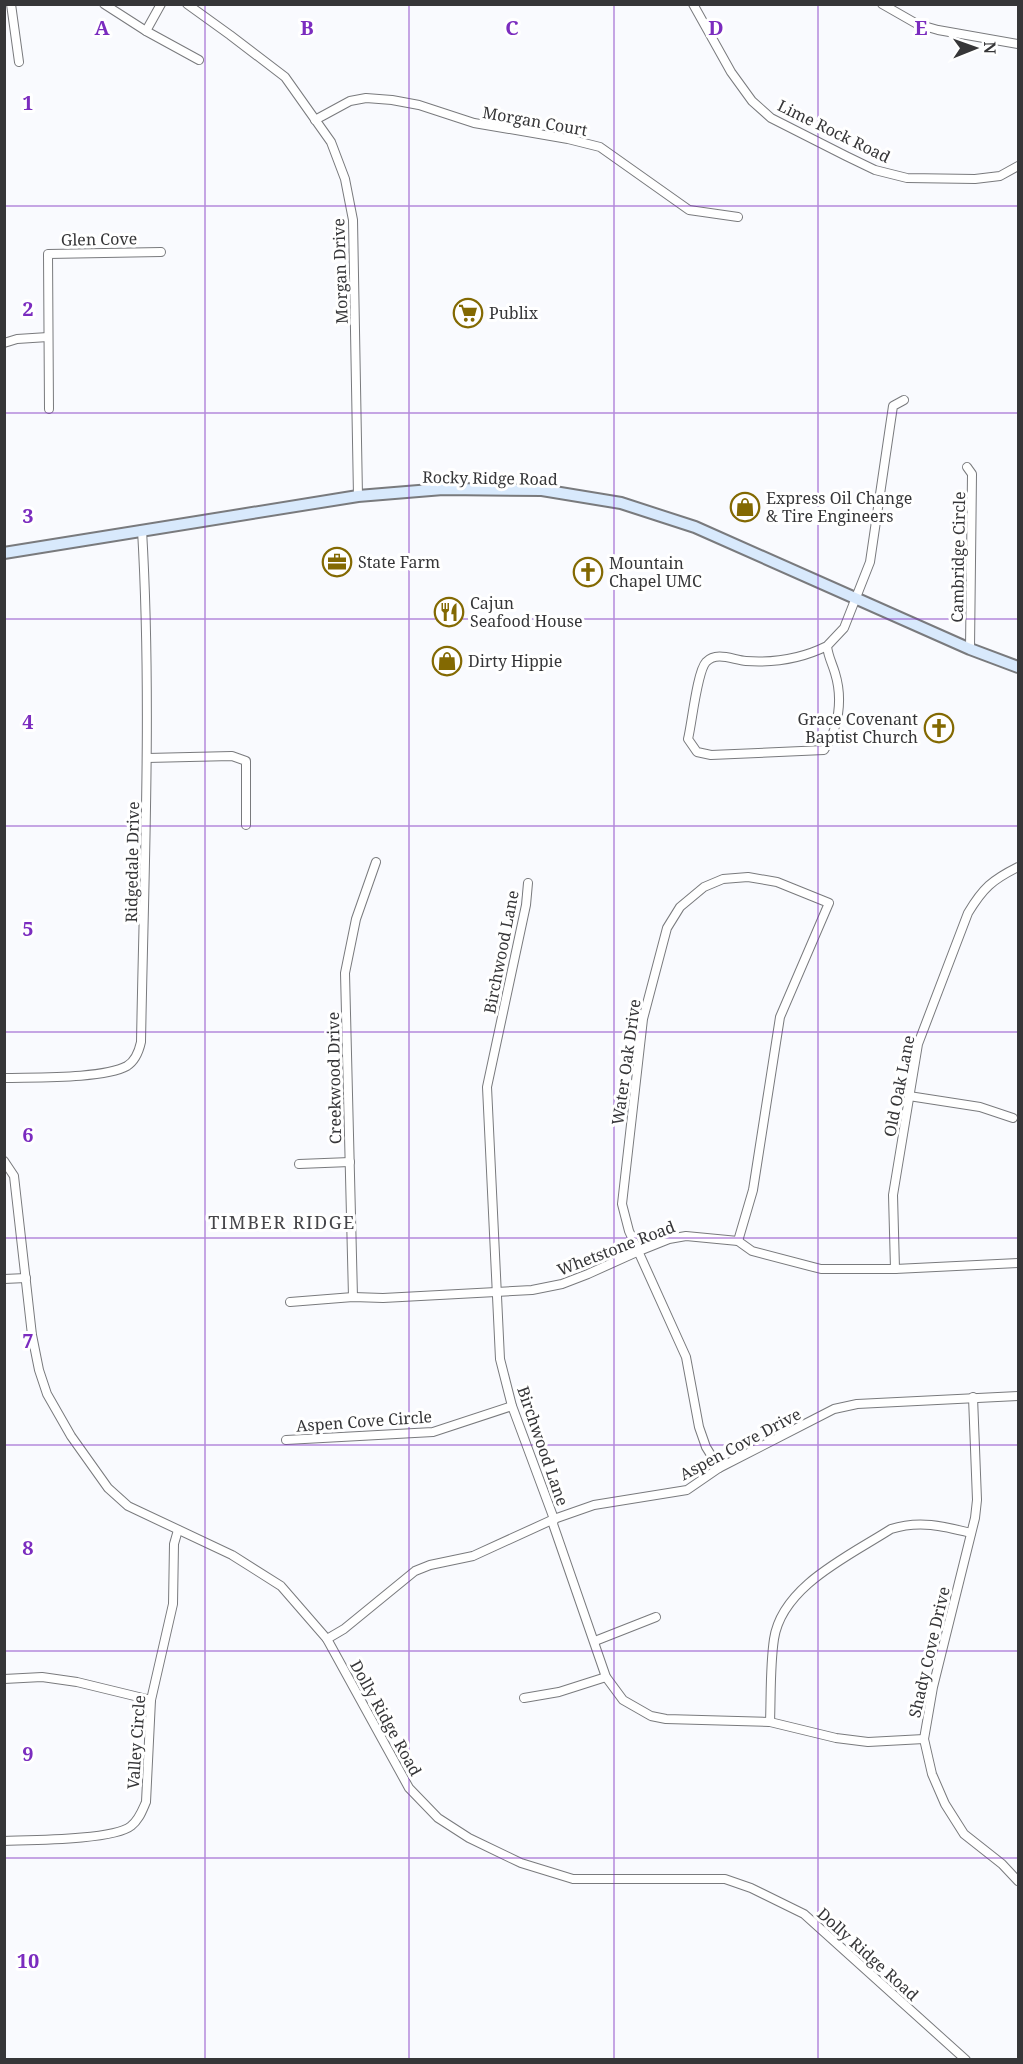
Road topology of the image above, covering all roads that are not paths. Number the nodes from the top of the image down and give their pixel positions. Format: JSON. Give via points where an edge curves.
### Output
{"nodes":[{"id":1,"x":11,"y":4,"type":"edge"},
{"id":2,"x":104,"y":4,"type":"edge"},
{"id":3,"x":161,"y":4,"type":"edge"},
{"id":4,"x":187,"y":4,"type":"edge"},
{"id":5,"x":693,"y":4,"type":"edge"},
{"id":6,"x":882,"y":4,"type":"edge"},
{"id":7,"x":146,"y":31,"type":"junction"},
{"id":8,"x":1018,"y":44,"type":"edge"},
{"id":9,"x":199,"y":60,"type":"dead end"},
{"id":10,"x":19,"y":62,"type":"dead end"},
{"id":11,"x":315,"y":120,"type":"junction"},
{"id":12,"x":1018,"y":166,"type":"edge"},
{"id":13,"x":738,"y":217,"type":"dead end"},
{"id":14,"x":160,"y":252,"type":"dead end"},
{"id":15,"x":48,"y":337,"type":"junction"},
{"id":16,"x":4,"y":343,"type":"edge"},
{"id":17,"x":904,"y":400,"type":"dead end"},
{"id":18,"x":49,"y":409,"type":"dead end"},
{"id":19,"x":967,"y":467,"type":"dead end"},
{"id":20,"x":358,"y":496,"type":"junction"},
{"id":21,"x":142,"y":530,"type":"junction"},
{"id":22,"x":4,"y":554,"type":"edge"},
{"id":23,"x":855,"y":598,"type":"junction"},
{"id":24,"x":827,"y":646,"type":"junction"},
{"id":25,"x":970,"y":649,"type":"junction"},
{"id":26,"x":1018,"y":667,"type":"edge"},
{"id":27,"x":147,"y":758,"type":"junction"},
{"id":28,"x":246,"y":825,"type":"dead end"},
{"id":29,"x":376,"y":862,"type":"dead end"},
{"id":30,"x":1018,"y":867,"type":"edge"},
{"id":31,"x":528,"y":883,"type":"dead end"},
{"id":32,"x":4,"y":1078,"type":"edge"},
{"id":33,"x":909,"y":1096,"type":"junction"},
{"id":34,"x":1013,"y":1118,"type":"dead end"},
{"id":35,"x":4,"y":1161,"type":"edge"},
{"id":36,"x":350,"y":1162,"type":"junction"},
{"id":37,"x":299,"y":1164,"type":"dead end"},
{"id":38,"x":738,"y":1241,"type":"junction"},
{"id":39,"x":639,"y":1251,"type":"junction"},
{"id":40,"x":1018,"y":1263,"type":"edge"},
{"id":41,"x":895,"y":1269,"type":"junction"},
{"id":42,"x":26,"y":1278,"type":"junction"},
{"id":43,"x":4,"y":1279,"type":"edge"},
{"id":44,"x":498,"y":1292,"type":"junction"},
{"id":45,"x":353,"y":1297,"type":"junction"},
{"id":46,"x":290,"y":1302,"type":"dead end"},
{"id":47,"x":1018,"y":1396,"type":"edge"},
{"id":48,"x":974,"y":1397,"type":"junction"},
{"id":49,"x":512,"y":1406,"type":"junction"},
{"id":50,"x":286,"y":1440,"type":"dead end"},
{"id":51,"x":719,"y":1468,"type":"junction"},
{"id":52,"x":554,"y":1518,"type":"junction"},
{"id":53,"x":178,"y":1530,"type":"junction"},
{"id":54,"x":971,"y":1533,"type":"junction"},
{"id":55,"x":656,"y":1617,"type":"dead end"},
{"id":56,"x":327,"y":1639,"type":"junction"},
{"id":57,"x":595,"y":1641,"type":"junction"},
{"id":58,"x":606,"y":1677,"type":"junction"},
{"id":59,"x":4,"y":1679,"type":"edge"},
{"id":60,"x":524,"y":1698,"type":"dead end"},
{"id":61,"x":151,"y":1700,"type":"junction"},
{"id":62,"x":770,"y":1722,"type":"junction"},
{"id":63,"x":924,"y":1739,"type":"junction"},
{"id":64,"x":4,"y":1841,"type":"edge"},
{"id":65,"x":1018,"y":1881,"type":"edge"},
{"id":66,"x":966,"y":2060,"type":"edge"}],
"edges":[{"from":1,"to":10,"type":"street"},
{"from":2,"to":7,"type":"street"},
{"from":3,"to":7,"type":"street"},
{"from":4,"to":11,"type":"street","name":"Morgan Drive","via":[[285,77]]},
{"from":5,"to":12,"type":"street","name":"Lime Rock Road","via":[[752,101],[771,118],[846,156],[875,170],[907,178],[975,179],[1000,176]]},
{"from":6,"to":8,"type":"street","via":[[917,24]]},
{"from":7,"to":9,"type":"street"},
{"from":11,"to":13,"type":"street","name":"Morgan Court","via":[[350,101],[366,98],[419,105],[474,123],[568,139],[600,147],[689,210]]},
{"from":11,"to":20,"type":"street","name":"Morgan Drive","via":[[331,142],[353,220]]},
{"from":14,"to":15,"type":"street","name":"Glen Cove","via":[[48,254]]},
{"from":15,"to":16,"type":"street"},
{"from":15,"to":18,"type":"street","name":"Glen Cove"},
{"from":17,"to":23,"type":"street","via":[[893,406],[870,562]]},
{"from":19,"to":25,"type":"street","name":"Cambridge Circle","via":[[972,474]]},
{"from":20,"to":21,"type":"main road","name":"Rocky Ridge Road"},
{"from":20,"to":23,"type":"main road","name":"Rocky Ridge Road","via":[[443,489],[542,490],[621,503],[717,536]]},
{"from":21,"to":22,"type":"main road","name":"Rocky Ridge Road"},
{"from":21,"to":27,"type":"street","name":"Ridgedale Drive","via":[[147,609]]},
{"from":23,"to":24,"type":"street","via":[[844,628]]},
{"from":23,"to":25,"type":"main road","name":"Rocky Ridge Road"},
{"from":24,"to":24,"type":"street","via":[[776,662],[718,656],[706,662],[700,674],[688,739],[697,752],[711,755],[824,750],[833,737],[840,707]]},
{"from":25,"to":26,"type":"main road","name":"Rocky Ridge Road"},
{"from":27,"to":28,"type":"street","via":[[232,756],[246,761]]},
{"from":27,"to":32,"type":"street","name":"Ridgedale Drive","via":[[138,1054],[129,1065],[108,1073]]},
{"from":29,"to":36,"type":"street","name":"Creekwood Drive","via":[[356,919],[345,973]]},
{"from":30,"to":33,"type":"street","name":"Old Oak Lane","via":[[995,879],[968,913],[918,1044]]},
{"from":31,"to":44,"type":"street","name":"Birchwood Lane","via":[[487,1088]]},
{"from":33,"to":34,"type":"street","via":[[980,1107]]},
{"from":33,"to":41,"type":"street","name":"Old Oak Lane","via":[[893,1195]]},
{"from":35,"to":42,"type":"street","name":"Dolly Ridge Road","via":[[14,1176]]},
{"from":36,"to":37,"type":"street"},
{"from":36,"to":45,"type":"street","name":"Creekwood Drive"},
{"from":38,"to":39,"type":"street","name":"Whetstone Road","via":[[686,1236]]},
{"from":38,"to":39,"type":"street","name":"Water Oak Drive","via":[[753,1190],[780,1017],[829,903],[777,882],[748,877],[723,879],[704,887],[680,907],[667,928],[643,1019],[622,1204]]},
{"from":38,"to":41,"type":"street","name":"Whetstone Road","via":[[752,1251],[821,1269]]},
{"from":39,"to":44,"type":"street","name":"Whetstone Road","via":[[562,1284]]},
{"from":39,"to":51,"type":"street","name":"Water Oak Drive","via":[[687,1357],[699,1427]]},
{"from":40,"to":41,"type":"street","name":"Whetstone Road"},
{"from":42,"to":43,"type":"street"},
{"from":42,"to":53,"type":"street","name":"Dolly Ridge Road","via":[[39,1370],[47,1394],[71,1436],[108,1488],[128,1506]]},
{"from":44,"to":45,"type":"street","name":"Whetstone Road"},
{"from":44,"to":49,"type":"street","name":"Birchwood Lane","via":[[500,1359]]},
{"from":45,"to":46,"type":"street","name":"Whetstone Road"},
{"from":47,"to":48,"type":"street","name":"Aspen Cove Drive"},
{"from":48,"to":51,"type":"street","name":"Aspen Cove Drive","via":[[856,1404],[834,1409]]},
{"from":48,"to":54,"type":"street","name":"Shady Cove Drive","via":[[977,1500]]},
{"from":49,"to":50,"type":"street","name":"Aspen Cove Circle","via":[[433,1432]]},
{"from":49,"to":52,"type":"street","name":"Birchwood Lane"},
{"from":51,"to":52,"type":"street","name":"Aspen Cove Drive","via":[[687,1490],[594,1505]]},
{"from":52,"to":56,"type":"street","name":"Aspen Cove Drive","via":[[472,1557],[415,1571]]},
{"from":52,"to":57,"type":"street","name":"Birchwood Lane"},
{"from":53,"to":56,"type":"street","name":"Dolly Ridge Road","via":[[232,1555],[281,1586]]},
{"from":53,"to":61,"type":"street","name":"Valley Circle","via":[[174,1544],[173,1604]]},
{"from":54,"to":62,"type":"street","via":[[931,1524],[903,1525],[807,1583],[788,1605],[774,1637]]},
{"from":54,"to":63,"type":"street","name":"Shady Cove Drive"},
{"from":55,"to":57,"type":"street"},
{"from":56,"to":66,"type":"street","name":"Dolly Ridge Road","via":[[409,1788],[438,1818],[521,1863],[573,1879],[725,1879],[751,1888],[804,1914]]},
{"from":57,"to":58,"type":"street","name":"Birchwood Lane"},
{"from":58,"to":60,"type":"street"},
{"from":58,"to":62,"type":"street","name":"Birchwood Lane","via":[[623,1700],[651,1716]]},
{"from":59,"to":61,"type":"street","via":[[42,1677]]},
{"from":61,"to":64,"type":"street","name":"Valley Circle","via":[[146,1802],[130,1827],[108,1835]]},
{"from":62,"to":63,"type":"street","name":"Birchwood Lane","via":[[868,1742]]},
{"from":63,"to":65,"type":"street","name":"Shady Cove Drive","via":[[932,1774],[964,1834]]}]}
